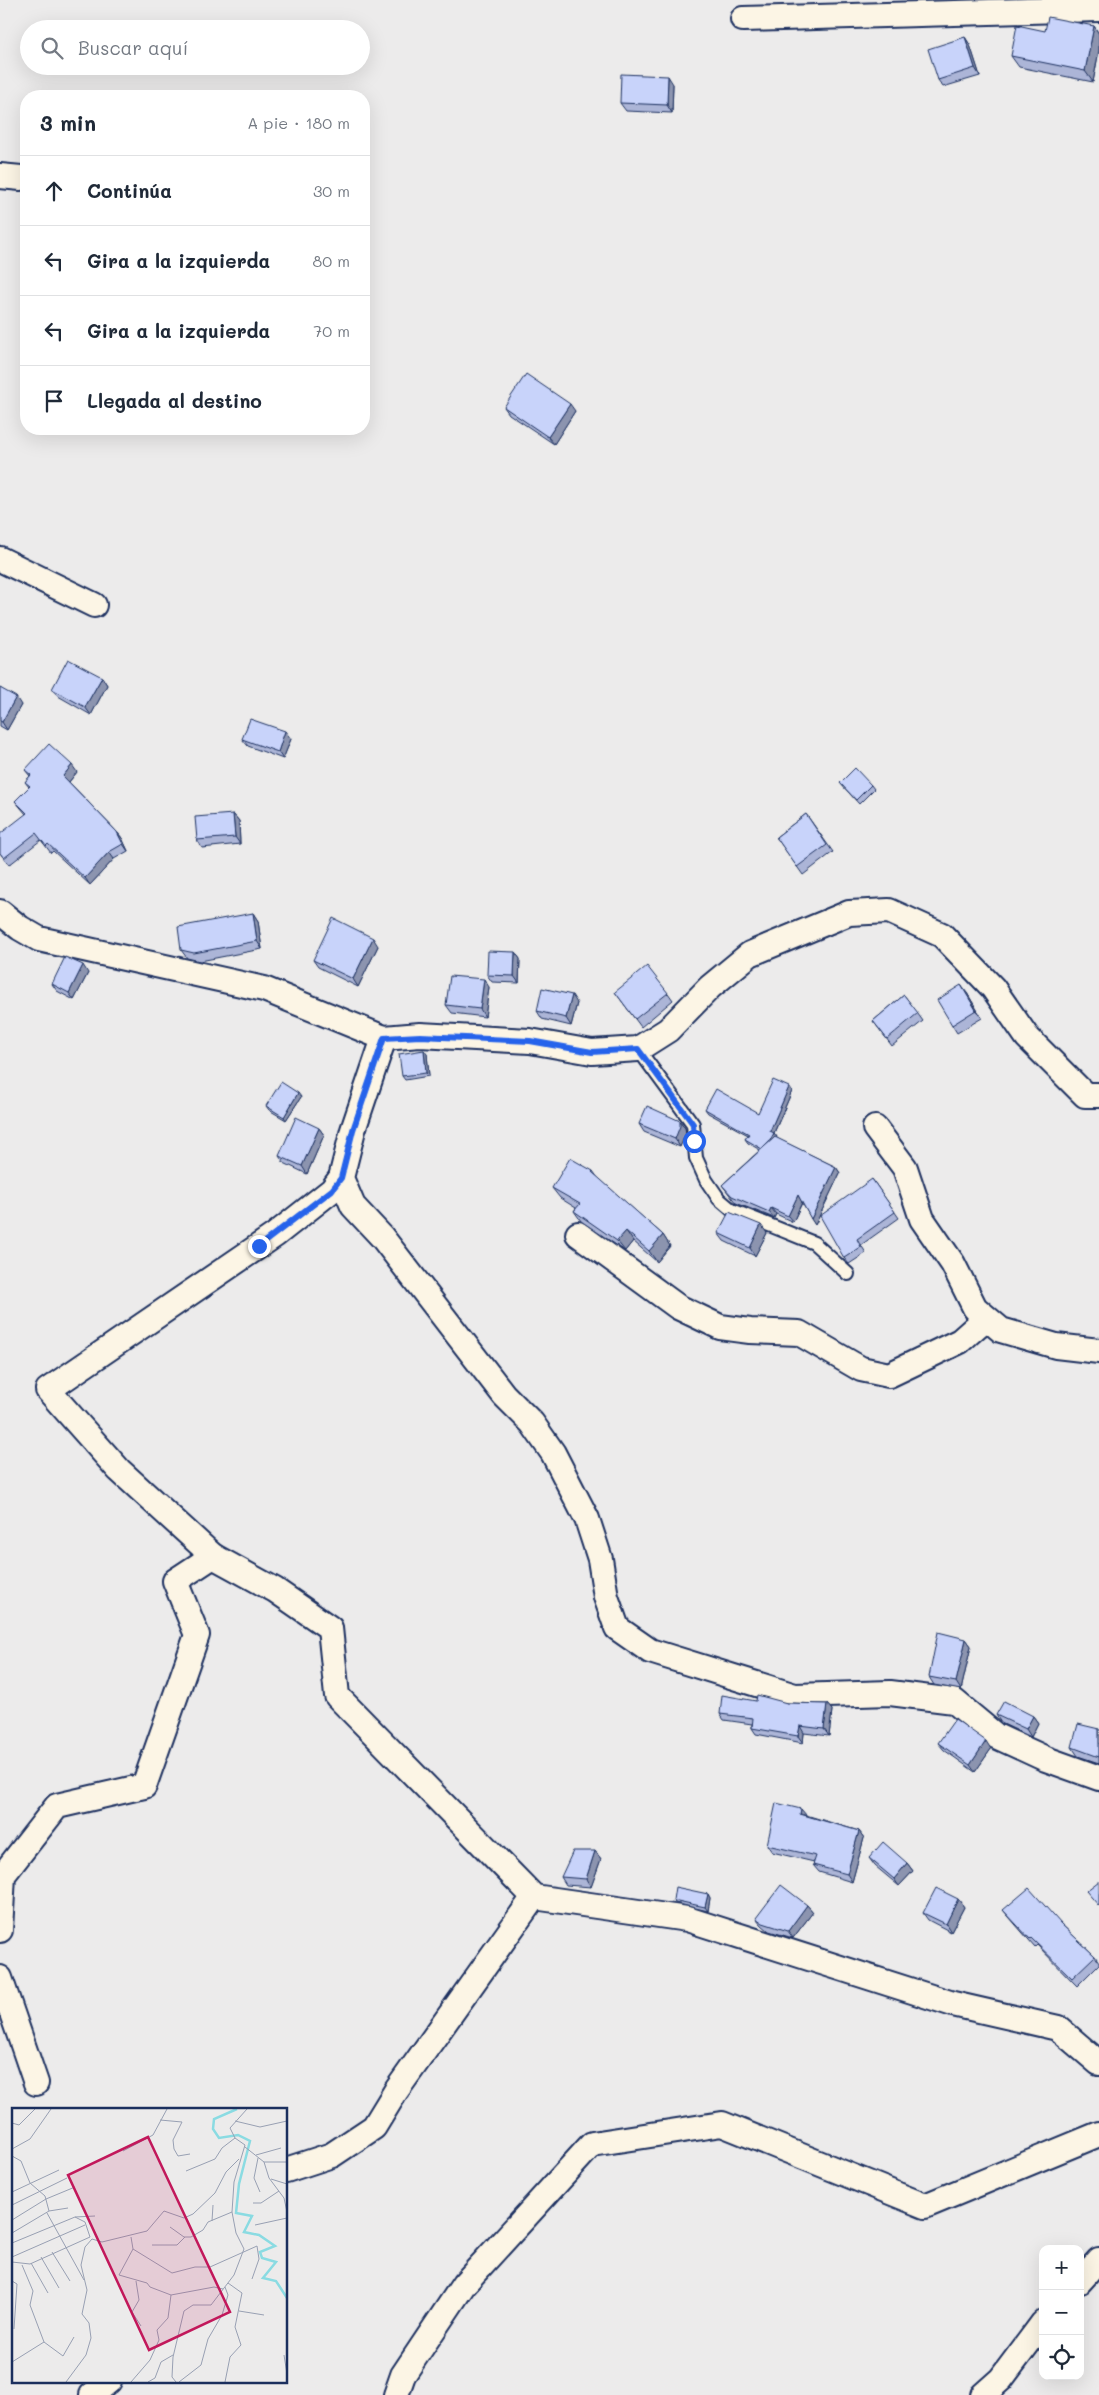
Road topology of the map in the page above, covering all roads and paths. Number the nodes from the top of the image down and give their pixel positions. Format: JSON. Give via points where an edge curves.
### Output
{"nodes":[{"id":1,"x":1099,"y":10,"type":"edge"},
{"id":2,"x":743,"y":19,"type":"dead end"},
{"id":3,"x":0,"y":559,"type":"edge"},
{"id":4,"x":94,"y":605,"type":"dead end"},
{"id":5,"x":0,"y":912,"type":"edge"},
{"id":6,"x":384,"y":1038,"type":"junction"},
{"id":7,"x":638,"y":1049,"type":"junction"},
{"id":8,"x":1099,"y":1095,"type":"edge"},
{"id":9,"x":875,"y":1128,"type":"dead end"},
{"id":10,"x":341,"y":1178,"type":"junction"},
{"id":11,"x":578,"y":1234,"type":"dead end"},
{"id":12,"x":848,"y":1274,"type":"dead end"},
{"id":13,"x":986,"y":1318,"type":"junction"},
{"id":14,"x":1099,"y":1352,"type":"edge"},
{"id":15,"x":212,"y":1556,"type":"junction"},
{"id":16,"x":1099,"y":1778,"type":"edge"},
{"id":17,"x":534,"y":1897,"type":"junction"},
{"id":18,"x":0,"y":1930,"type":"edge"},
{"id":19,"x":0,"y":1978,"type":"edge"},
{"id":20,"x":1099,"y":2063,"type":"edge"},
{"id":21,"x":36,"y":2083,"type":"dead end"},
{"id":22,"x":1099,"y":2134,"type":"edge"},
{"id":23,"x":288,"y":2169,"type":"edge"},
{"id":24,"x":1099,"y":2260,"type":"edge"},
{"id":25,"x":1084,"y":2277,"type":"edge"},
{"id":26,"x":1039,"y":2328,"type":"edge"},
{"id":27,"x":108,"y":2382,"type":"edge"},
{"id":28,"x":92,"y":2395,"type":"edge"},
{"id":29,"x":396,"y":2395,"type":"edge"},
{"id":30,"x":983,"y":2395,"type":"edge"}],
"edges":[{"from":1,"to":2,"type":"street"},
{"from":3,"to":4,"type":"street"},
{"from":5,"to":6,"type":"street","via":[[39,939],[264,989]]},
{"from":6,"to":7,"type":"street","via":[[420,1036],[530,1041],[592,1052]]},
{"from":6,"to":10,"type":"street","via":[[353,1130]]},
{"from":7,"to":8,"type":"street","via":[[668,1030],[710,987],[750,954],[848,913],[889,911],[942,935],[993,988],[1027,1037],[1085,1095]]},
{"from":7,"to":12,"type":"lane","via":[[693,1124],[696,1158],[719,1199],[732,1210],[814,1244]]},
{"from":9,"to":13,"type":"street","via":[[905,1168],[922,1218],[953,1264],[975,1308]]},
{"from":10,"to":15,"type":"street","via":[[332,1190],[276,1235],[48,1390],[119,1470]]},
{"from":10,"to":16,"type":"street","via":[[353,1206],[382,1237],[553,1453],[587,1518],[617,1628],[650,1651],[796,1696],[890,1693],[954,1701],[996,1736]]},
{"from":11,"to":13,"type":"street","via":[[678,1307],[720,1327],[799,1333],[861,1370],[889,1374],[960,1341]]},
{"from":13,"to":14,"type":"street","via":[[1000,1330],[1056,1346]]},
{"from":15,"to":17,"type":"street","via":[[275,1590],[330,1628],[337,1696]]},
{"from":15,"to":18,"type":"street","via":[[175,1582],[197,1635],[144,1786],[57,1806],[3,1875]]},
{"from":17,"to":20,"type":"street","via":[[687,1919],[953,2004],[1058,2028]]},
{"from":17,"to":23,"type":"street","via":[[374,2127],[332,2155]]},
{"from":19,"to":21,"type":"street"},
{"from":22,"to":29,"type":"street","via":[[925,2206],[722,2124],[592,2144],[464,2284],[403,2375]]},
{"from":24,"to":25,"type":"street"},
{"from":26,"to":30,"type":"street","via":[[1001,2378]]},
{"from":27,"to":28,"type":"street"}]}
